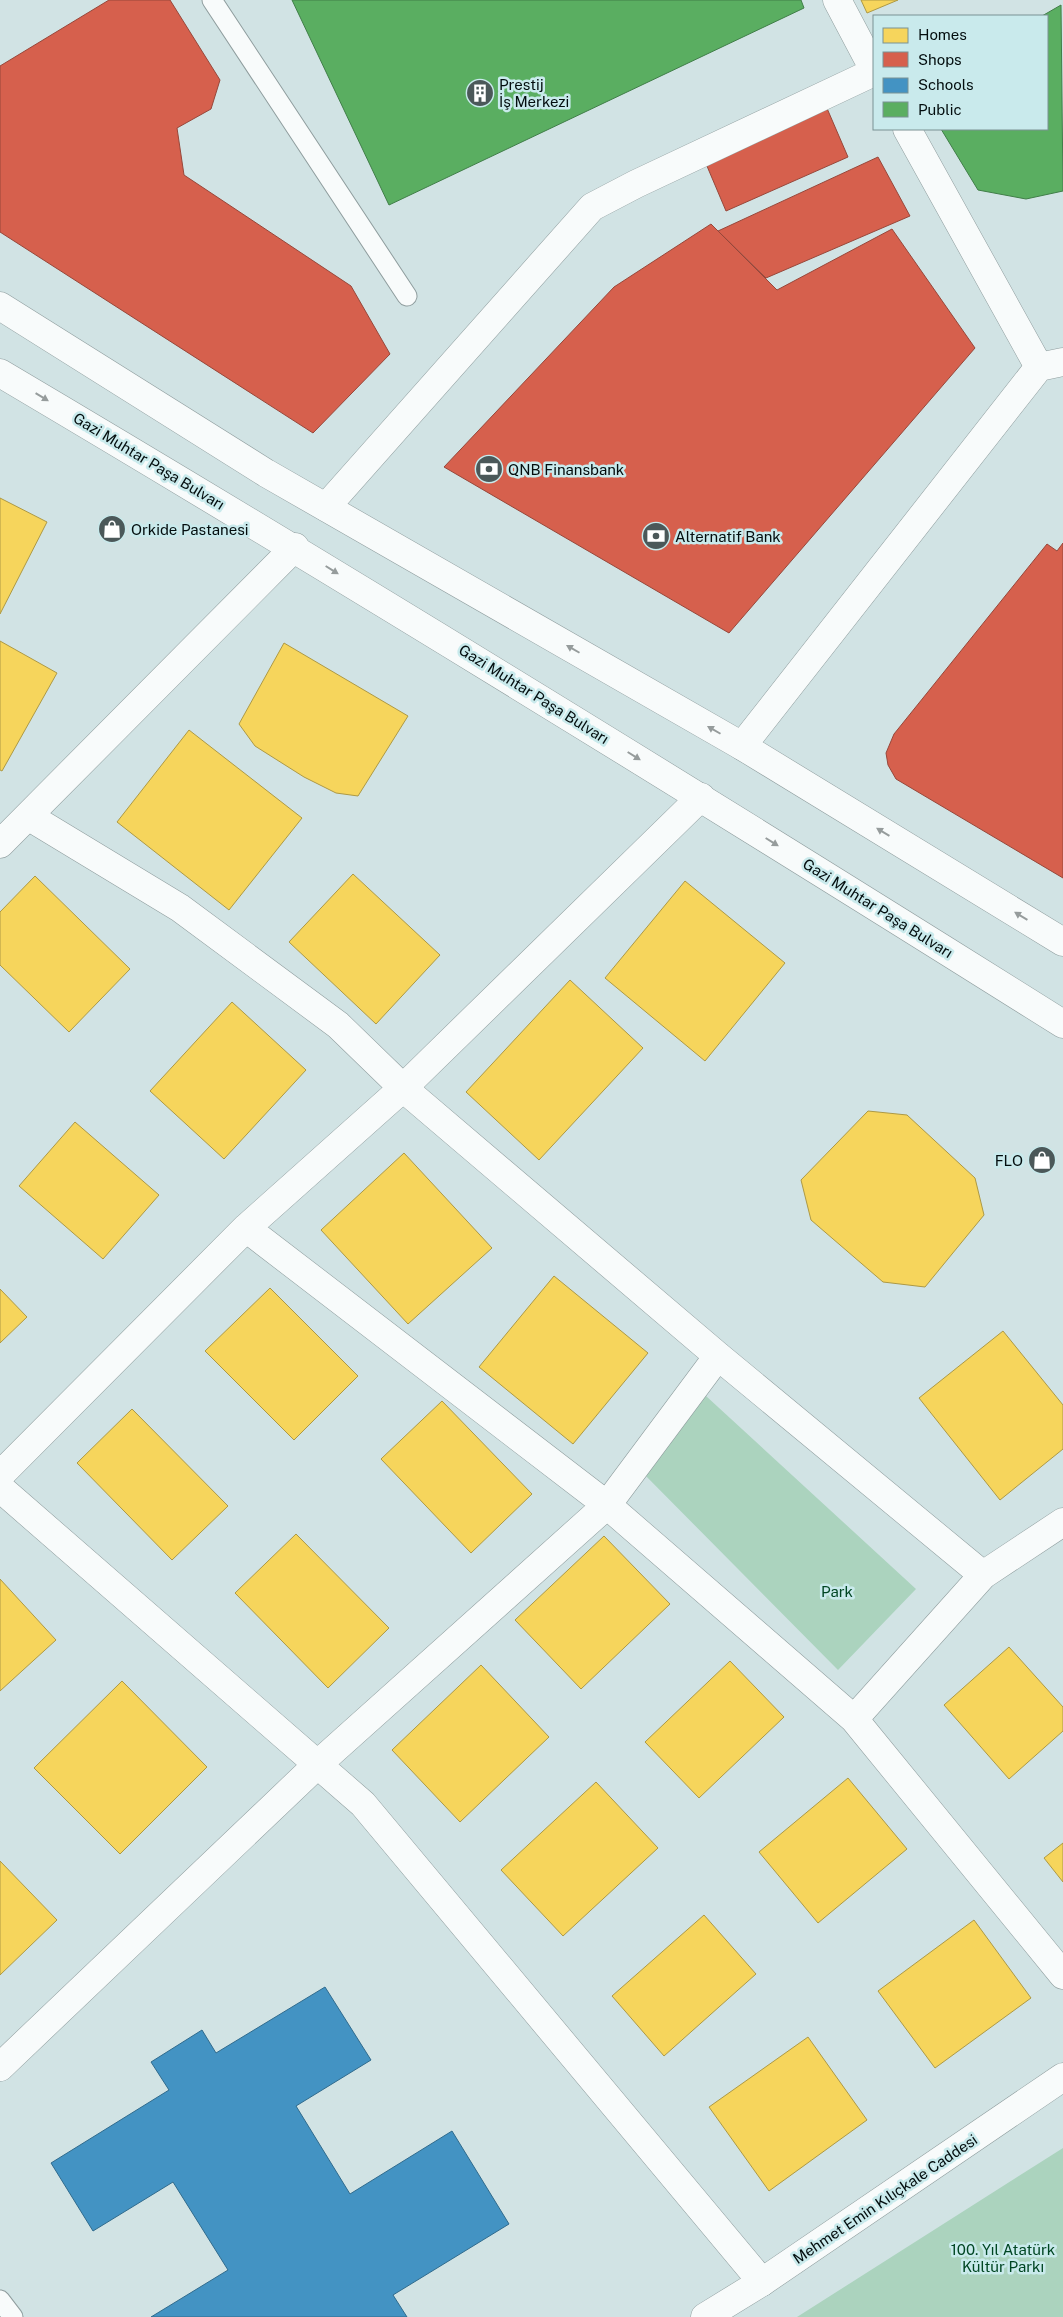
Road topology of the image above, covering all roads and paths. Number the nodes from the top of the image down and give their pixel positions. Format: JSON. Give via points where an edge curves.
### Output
{"nodes":[{"id":1,"x":212,"y":0,"type":"edge"},
{"id":2,"x":837,"y":0,"type":"edge"},
{"id":3,"x":873,"y":69,"type":"edge"},
{"id":4,"x":873,"y":71,"type":"edge"},
{"id":5,"x":908,"y":130,"type":"edge"},
{"id":6,"x":407,"y":296,"type":"dead end"},
{"id":7,"x":0,"y":306,"type":"edge"},
{"id":8,"x":1055,"y":367,"type":"edge"},
{"id":9,"x":0,"y":373,"type":"edge"},
{"id":10,"x":326,"y":507,"type":"junction"},
{"id":11,"x":294,"y":548,"type":"junction"},
{"id":12,"x":742,"y":746,"type":"junction"},
{"id":13,"x":701,"y":797,"type":"junction"},
{"id":14,"x":28,"y":816,"type":"junction"},
{"id":15,"x":0,"y":844,"type":"edge"},
{"id":16,"x":1063,"y":942,"type":"edge"},
{"id":17,"x":1063,"y":1024,"type":"edge"},
{"id":18,"x":403,"y":1088,"type":"junction"},
{"id":19,"x":246,"y":1228,"type":"junction"},
{"id":20,"x":718,"y":1356,"type":"junction"},
{"id":21,"x":0,"y":1476,"type":"edge"},
{"id":22,"x":0,"y":1488,"type":"edge"},
{"id":23,"x":607,"y":1505,"type":"junction"},
{"id":24,"x":1063,"y":1522,"type":"edge"},
{"id":25,"x":983,"y":1576,"type":"junction"},
{"id":26,"x":854,"y":1719,"type":"junction"},
{"id":27,"x":318,"y":1764,"type":"junction"},
{"id":28,"x":1063,"y":1976,"type":"edge"},
{"id":29,"x":0,"y":2067,"type":"edge"},
{"id":30,"x":1063,"y":2077,"type":"edge"},
{"id":31,"x":762,"y":2282,"type":"junction"},
{"id":32,"x":0,"y":2300,"type":"edge"},
{"id":33,"x":13,"y":2317,"type":"edge"},
{"id":34,"x":705,"y":2317,"type":"edge"}],
"edges":[{"from":1,"to":6,"type":"lane"},
{"from":2,"to":3,"type":"street"},
{"from":4,"to":10,"type":"street","via":[[592,207]]},
{"from":5,"to":8,"type":"street"},
{"from":7,"to":10,"type":"street"},
{"from":8,"to":12,"type":"street"},
{"from":9,"to":11,"type":"street","name":"Gazi Muhtar Paşa Bulvarı","one_way":true},
{"from":12,"to":10,"type":"street","one_way":true},
{"from":11,"to":13,"type":"street","name":"Gazi Muhtar Paşa Bulvarı","one_way":true},
{"from":11,"to":14,"type":"street"},
{"from":16,"to":12,"type":"street","one_way":true},
{"from":13,"to":17,"type":"street","name":"Gazi Muhtar Paşa Bulvarı","one_way":true},
{"from":13,"to":18,"type":"street"},
{"from":14,"to":15,"type":"street"},
{"from":14,"to":18,"type":"street","via":[[180,908],[338,1025]]},
{"from":18,"to":19,"type":"street"},
{"from":18,"to":20,"type":"street"},
{"from":19,"to":21,"type":"street"},
{"from":19,"to":23,"type":"street"},
{"from":20,"to":23,"type":"street"},
{"from":20,"to":25,"type":"street"},
{"from":22,"to":27,"type":"street"},
{"from":23,"to":26,"type":"street"},
{"from":23,"to":27,"type":"street"},
{"from":24,"to":25,"type":"street"},
{"from":25,"to":26,"type":"street"},
{"from":26,"to":28,"type":"street"},
{"from":27,"to":29,"type":"street"},
{"from":27,"to":31,"type":"street","via":[[364,1804]]},
{"from":30,"to":31,"type":"street","name":"Mehmet Emin Kılıçkale Caddesi"},
{"from":31,"to":34,"type":"street","name":"Mehmet Emin Kılıçkale Caddesi"},
{"from":32,"to":33,"type":"lane"}]}
